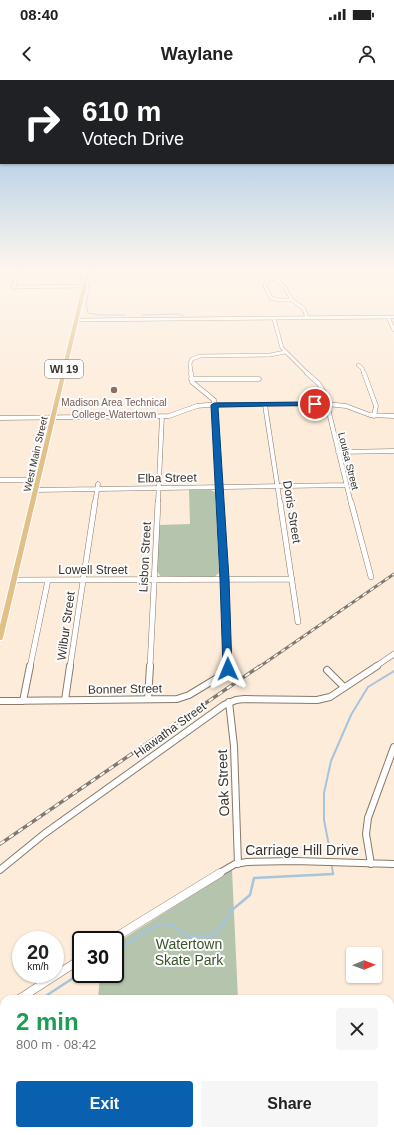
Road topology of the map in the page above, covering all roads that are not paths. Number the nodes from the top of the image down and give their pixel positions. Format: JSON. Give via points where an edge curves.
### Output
{"nodes":[{"id":1,"x":76,"y":320,"type":"edge"},
{"id":2,"x":274,"y":320,"type":"edge"},
{"id":3,"x":389,"y":320,"type":"edge"},
{"id":4,"x":394,"y":330,"type":"edge"},
{"id":5,"x":285,"y":352,"type":"junction"},
{"id":6,"x":358,"y":365,"type":"dead end"},
{"id":7,"x":259,"y":379,"type":"dead end"},
{"id":8,"x":191,"y":380,"type":"junction"},
{"id":9,"x":265,"y":404,"type":"junction"},
{"id":10,"x":326,"y":404,"type":"junction"},
{"id":11,"x":214,"y":405,"type":"junction"},
{"id":12,"x":162,"y":416,"type":"junction"},
{"id":13,"x":374,"y":416,"type":"junction"},
{"id":14,"x":394,"y":416,"type":"edge"},
{"id":15,"x":0,"y":418,"type":"edge"},
{"id":16,"x":53,"y":418,"type":"junction"},
{"id":17,"x":394,"y":451,"type":"edge"},
{"id":18,"x":338,"y":452,"type":"junction"},
{"id":19,"x":0,"y":480,"type":"edge"},
{"id":20,"x":38,"y":480,"type":"junction"},
{"id":21,"x":346,"y":485,"type":"junction"},
{"id":22,"x":278,"y":486,"type":"junction"},
{"id":23,"x":98,"y":487,"type":"junction"},
{"id":24,"x":218,"y":487,"type":"junction"},
{"id":25,"x":158,"y":488,"type":"junction"},
{"id":26,"x":36,"y":490,"type":"junction"},
{"id":27,"x":371,"y":577,"type":"dead end"},
{"id":28,"x":154,"y":579,"type":"junction"},
{"id":29,"x":224,"y":579,"type":"junction"},
{"id":30,"x":292,"y":579,"type":"junction"},
{"id":31,"x":14,"y":580,"type":"junction"},
{"id":32,"x":48,"y":580,"type":"junction"},
{"id":33,"x":83,"y":580,"type":"junction"},
{"id":34,"x":298,"y":622,"type":"dead end"},
{"id":35,"x":0,"y":638,"type":"edge"},
{"id":36,"x":394,"y":654,"type":"edge"},
{"id":37,"x":326,"y":670,"type":"dead end"},
{"id":38,"x":344,"y":687,"type":"junction"},
{"id":39,"x":148,"y":699,"type":"junction"},
{"id":40,"x":65,"y":700,"type":"junction"},
{"id":41,"x":0,"y":701,"type":"edge"},
{"id":42,"x":23,"y":701,"type":"junction"},
{"id":43,"x":229,"y":702,"type":"junction"},
{"id":44,"x":394,"y":747,"type":"edge"},
{"id":45,"x":238,"y":864,"type":"junction"},
{"id":46,"x":371,"y":864,"type":"junction"},
{"id":47,"x":394,"y":864,"type":"edge"},
{"id":48,"x":0,"y":870,"type":"edge"},
{"id":49,"x":124,"y":932,"type":"edge"},
{"id":50,"x":72,"y":965,"type":"edge"},
{"id":51,"x":25,"y":995,"type":"edge"}],
"edges":[{"from":1,"to":16,"type":"main road","name":"West Main Street","number":"WI 19"},
{"from":2,"to":5,"type":"street","name":"Louisa Street","via":[[280,346]]},
{"from":3,"to":4,"type":"street"},
{"from":5,"to":8,"type":"street","via":[[196,357],[191,361]]},
{"from":5,"to":10,"type":"street","name":"Louisa Street","via":[[319,384],[324,392]]},
{"from":6,"to":13,"type":"street","via":[[362,368],[375,402]]},
{"from":7,"to":8,"type":"street"},
{"from":8,"to":11,"type":"street","via":[[212,398]]},
{"from":9,"to":10,"type":"street"},
{"from":9,"to":11,"type":"street"},
{"from":9,"to":22,"type":"street","name":"Doris Street"},
{"from":10,"to":13,"type":"street","via":[[346,406]]},
{"from":10,"to":18,"type":"street","name":"Louisa Street"},
{"from":11,"to":12,"type":"street","via":[[197,406],[173,416]]},
{"from":11,"to":24,"type":"street"},
{"from":12,"to":16,"type":"street"},
{"from":12,"to":25,"type":"street","name":"Lisbon Street"},
{"from":13,"to":14,"type":"street"},
{"from":15,"to":16,"type":"street"},
{"from":16,"to":20,"type":"main road","name":"West Main Street","number":"WI 19"},
{"from":17,"to":18,"type":"street"},
{"from":18,"to":21,"type":"street","name":"Louisa Street"},
{"from":19,"to":20,"type":"street"},
{"from":20,"to":26,"type":"main road","name":"West Main Street","number":"WI 19"},
{"from":21,"to":22,"type":"street","name":"Elba Street"},
{"from":21,"to":27,"type":"street","name":"Louisa Street"},
{"from":22,"to":24,"type":"street","name":"Elba Street"},
{"from":22,"to":30,"type":"street","name":"Doris Street"},
{"from":23,"to":25,"type":"street","name":"Elba Street"},
{"from":23,"to":26,"type":"street","name":"Elba Street"},
{"from":23,"to":33,"type":"street","name":"Wilbur Street"},
{"from":24,"to":25,"type":"street","name":"Elba Street"},
{"from":24,"to":29,"type":"street"},
{"from":25,"to":28,"type":"street","name":"Lisbon Street"},
{"from":26,"to":31,"type":"main road","name":"West Main Street","number":"WI 19"},
{"from":28,"to":29,"type":"street","name":"Lowell Street"},
{"from":28,"to":33,"type":"street","name":"Lowell Street"},
{"from":28,"to":39,"type":"street","name":"Lisbon Street"},
{"from":29,"to":30,"type":"street","name":"Lowell Street"},
{"from":29,"to":39,"type":"street","name":"Bonner Street","via":[[227,672],[189,695],[177,699]]},
{"from":30,"to":34,"type":"street","name":"Doris Street"},
{"from":31,"to":32,"type":"street","name":"Lowell Street"},
{"from":31,"to":35,"type":"main road","name":"West Main Street","number":"WI 19"},
{"from":32,"to":33,"type":"street","name":"Lowell Street"},
{"from":32,"to":42,"type":"street"},
{"from":33,"to":40,"type":"street","name":"Wilbur Street"},
{"from":36,"to":38,"type":"street","name":"Hiawatha Street"},
{"from":37,"to":38,"type":"street"},
{"from":38,"to":43,"type":"street","name":"Hiawatha Street","via":[[333,696],[317,700],[244,699]]},
{"from":39,"to":40,"type":"street","name":"Bonner Street"},
{"from":40,"to":42,"type":"street","name":"Bonner Street"},
{"from":41,"to":42,"type":"street","name":"Bonner Street"},
{"from":43,"to":45,"type":"street","name":"Oak Street","via":[[234,746]]},
{"from":43,"to":48,"type":"street","name":"Hiawatha Street","via":[[44,834]]},
{"from":44,"to":46,"type":"street","via":[[368,818],[366,834]]},
{"from":45,"to":46,"type":"street","name":"Carriage Hill Drive","via":[[295,861]]},
{"from":45,"to":49,"type":"street","name":"Carriage Hill Drive","via":[[224,870]]},
{"from":46,"to":47,"type":"street","name":"Carriage Hill Drive"},
{"from":50,"to":51,"type":"street"}]}
